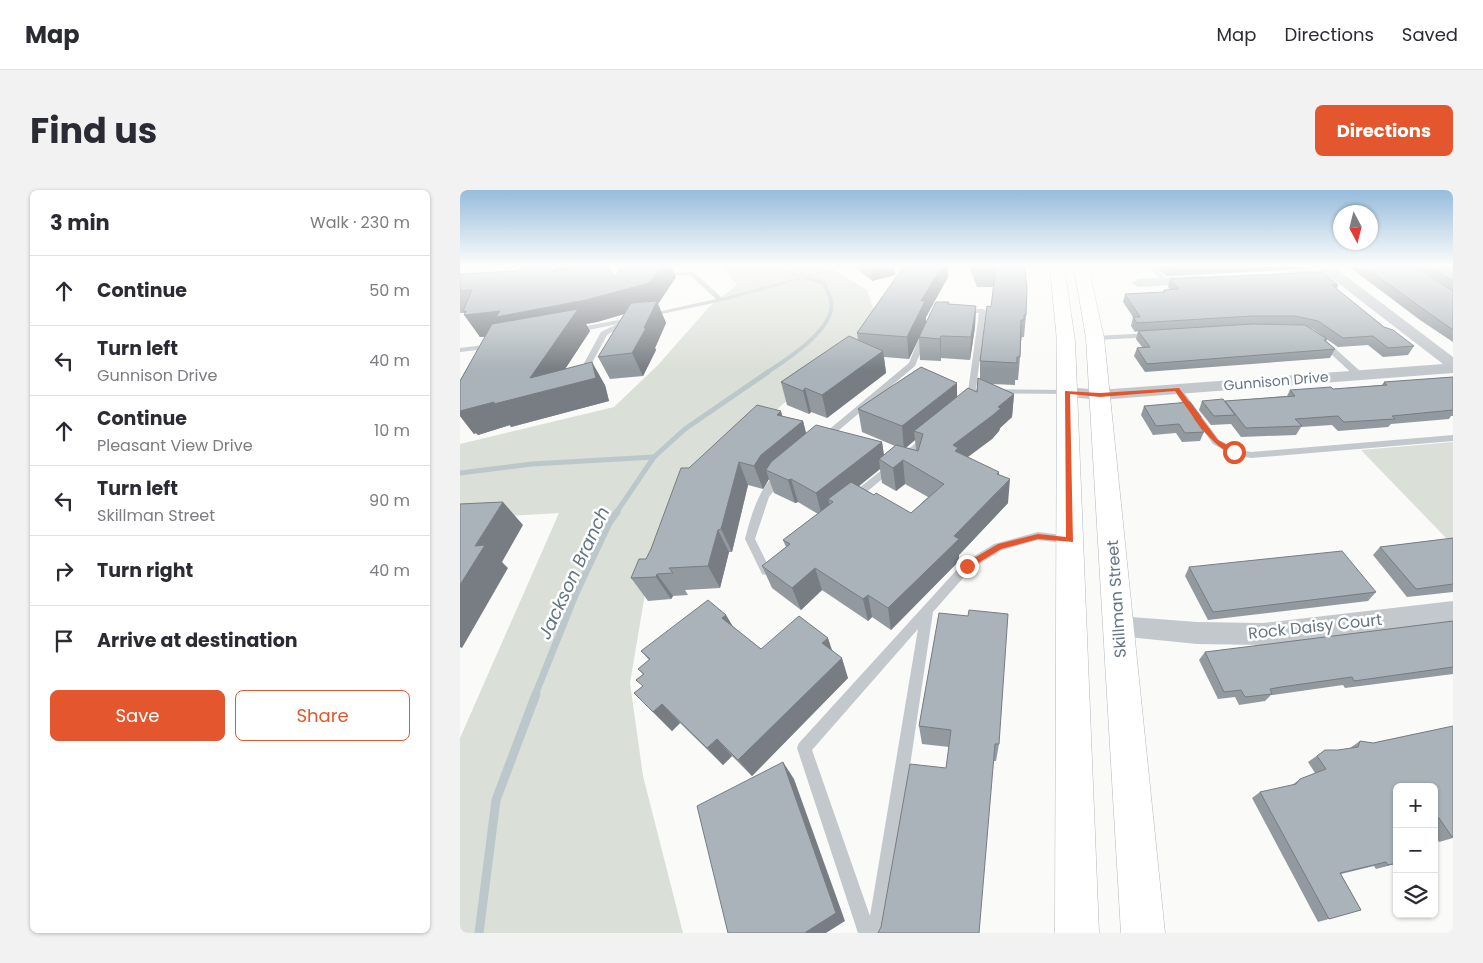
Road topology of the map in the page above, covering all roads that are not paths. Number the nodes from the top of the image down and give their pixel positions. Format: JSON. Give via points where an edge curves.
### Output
{"nodes":[{"id":1,"x":719,"y":301,"type":"edge"},
{"id":2,"x":1061,"y":301,"type":"edge"},
{"id":3,"x":1088,"y":301,"type":"edge"},
{"id":4,"x":1369,"y":301,"type":"edge"},
{"id":5,"x":955,"y":311,"type":"edge"},
{"id":6,"x":632,"y":319,"type":"junction"},
{"id":7,"x":928,"y":325,"type":"edge"},
{"id":8,"x":568,"y":332,"type":"edge"},
{"id":9,"x":1159,"y":334,"type":"edge"},
{"id":10,"x":1315,"y":337,"type":"edge"},
{"id":11,"x":1095,"y":338,"type":"junction"},
{"id":12,"x":502,"y":344,"type":"edge"},
{"id":13,"x":480,"y":348,"type":"junction"},
{"id":14,"x":460,"y":350,"type":"edge"},
{"id":15,"x":475,"y":356,"type":"edge"},
{"id":16,"x":1453,"y":366,"type":"edge"},
{"id":17,"x":1359,"y":375,"type":"junction"},
{"id":18,"x":579,"y":380,"type":"edge"},
{"id":19,"x":1177,"y":389,"type":"junction"},
{"id":20,"x":1067,"y":392,"type":"junction"},
{"id":21,"x":1100,"y":395,"type":"junction"},
{"id":22,"x":933,"y":432,"type":"edge"},
{"id":23,"x":1453,"y":438,"type":"edge"},
{"id":24,"x":817,"y":444,"type":"edge"},
{"id":25,"x":788,"y":469,"type":"edge"},
{"id":26,"x":842,"y":508,"type":"edge"},
{"id":27,"x":1070,"y":540,"type":"junction"},
{"id":28,"x":781,"y":558,"type":"edge"},
{"id":29,"x":927,"y":610,"type":"junction"},
{"id":30,"x":1453,"y":611,"type":"edge"},
{"id":31,"x":1118,"y":626,"type":"junction"},
{"id":32,"x":867,"y":933,"type":"edge"},
{"id":33,"x":876,"y":933,"type":"edge"},
{"id":34,"x":1077,"y":933,"type":"edge"},
{"id":35,"x":1143,"y":933,"type":"edge"}],
"edges":[{"from":1,"to":6,"type":"lane"},
{"from":2,"to":20,"type":"main road"},
{"from":3,"to":11,"type":"main road","name":"Skillman Street"},
{"from":4,"to":16,"type":"street"},
{"from":5,"to":20,"type":"lane","via":[[983,311],[970,395]]},
{"from":6,"to":8,"type":"lane"},
{"from":6,"to":18,"type":"lane","via":[[604,334]]},
{"from":7,"to":24,"type":"lane","via":[[912,364]]},
{"from":9,"to":11,"type":"lane"},
{"from":10,"to":17,"type":"lane"},
{"from":11,"to":21,"type":"main road","name":"Skillman Street"},
{"from":12,"to":13,"type":"lane"},
{"from":13,"to":14,"type":"lane"},
{"from":13,"to":15,"type":"lane"},
{"from":16,"to":17,"type":"street","name":"Gunnison Drive"},
{"from":17,"to":19,"type":"street","name":"Gunnison Drive"},
{"from":19,"to":21,"type":"street","name":"Gunnison Drive"},
{"from":19,"to":23,"type":"lane","via":[[1216,442],[1234,452],[1251,455]]},
{"from":20,"to":21,"type":"street","name":"Gunnison Drive"},
{"from":20,"to":27,"type":"main road"},
{"from":21,"to":31,"type":"main road","name":"Skillman Street"},
{"from":22,"to":26,"type":"lane"},
{"from":25,"to":28,"type":"lane","via":[[773,482],[758,510],[750,539],[766,570]]},
{"from":27,"to":29,"type":"lane","via":[[1038,536],[998,547],[967,566]]},
{"from":27,"to":34,"type":"main road"},
{"from":29,"to":32,"type":"lane","via":[[804,748]]},
{"from":29,"to":33,"type":"lane"},
{"from":30,"to":31,"type":"street","name":"Rock Daisy Court","via":[[1263,634],[1197,633]]},
{"from":31,"to":35,"type":"main road","name":"Skillman Street"}]}
